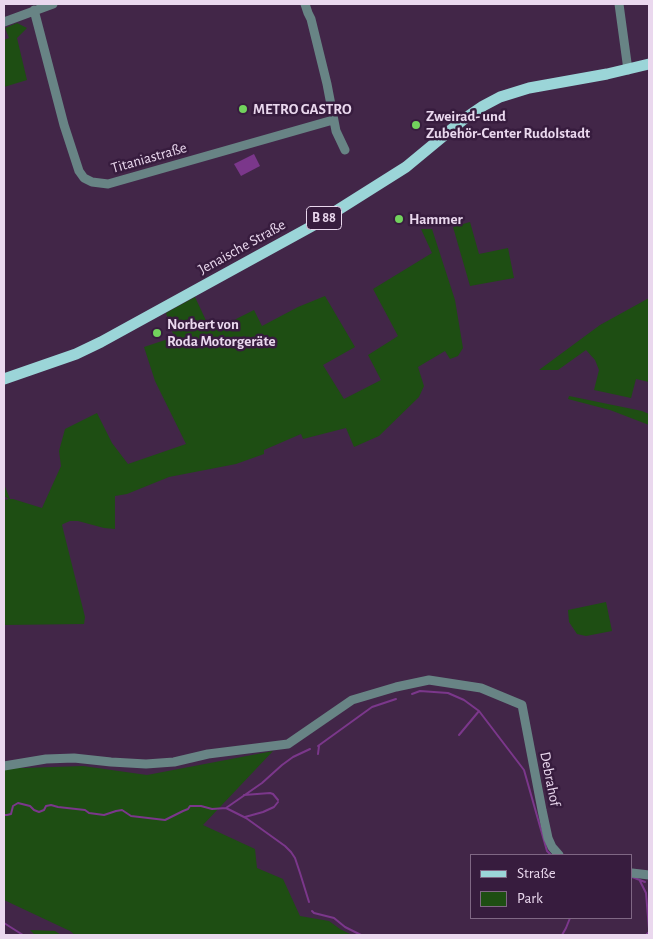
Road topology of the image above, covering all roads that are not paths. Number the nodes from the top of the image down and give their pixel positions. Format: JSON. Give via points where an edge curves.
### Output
{"nodes":[{"id":1,"x":53,"y":4,"type":"edge"},
{"id":2,"x":306,"y":4,"type":"edge"},
{"id":3,"x":619,"y":4,"type":"edge"},
{"id":4,"x":34,"y":10,"type":"junction"},
{"id":5,"x":4,"y":22,"type":"edge"},
{"id":6,"x":649,"y":64,"type":"edge"},
{"id":7,"x":628,"y":70,"type":"junction"},
{"id":8,"x":334,"y":120,"type":"junction"},
{"id":9,"x":345,"y":150,"type":"dead end"},
{"id":10,"x":4,"y":379,"type":"edge"},
{"id":11,"x":4,"y":766,"type":"edge"},
{"id":12,"x":558,"y":854,"type":"edge"},
{"id":13,"x":633,"y":873,"type":"edge"},
{"id":14,"x":649,"y":875,"type":"edge"}],
"edges":[{"from":1,"to":4,"type":"street"},
{"from":2,"to":8,"type":"street"},
{"from":3,"to":7,"type":"street"},
{"from":4,"to":5,"type":"street"},
{"from":4,"to":8,"type":"street","name":"Titaniastraße","via":[[79,171],[92,182],[108,184]]},
{"from":6,"to":7,"type":"main road","name":"Jenaische Straße","number":"B 88"},
{"from":7,"to":10,"type":"main road","name":"Jenaische Straße","number":"B 88","via":[[529,88],[500,97],[464,119],[406,167],[314,225],[84,351]]},
{"from":8,"to":9,"type":"street"},
{"from":11,"to":12,"type":"street","name":"Debrahof","via":[[74,758],[146,764],[174,762],[208,754],[288,744],[352,700],[396,687],[429,680],[481,688],[522,705],[546,829]]},
{"from":13,"to":14,"type":"street"}]}
